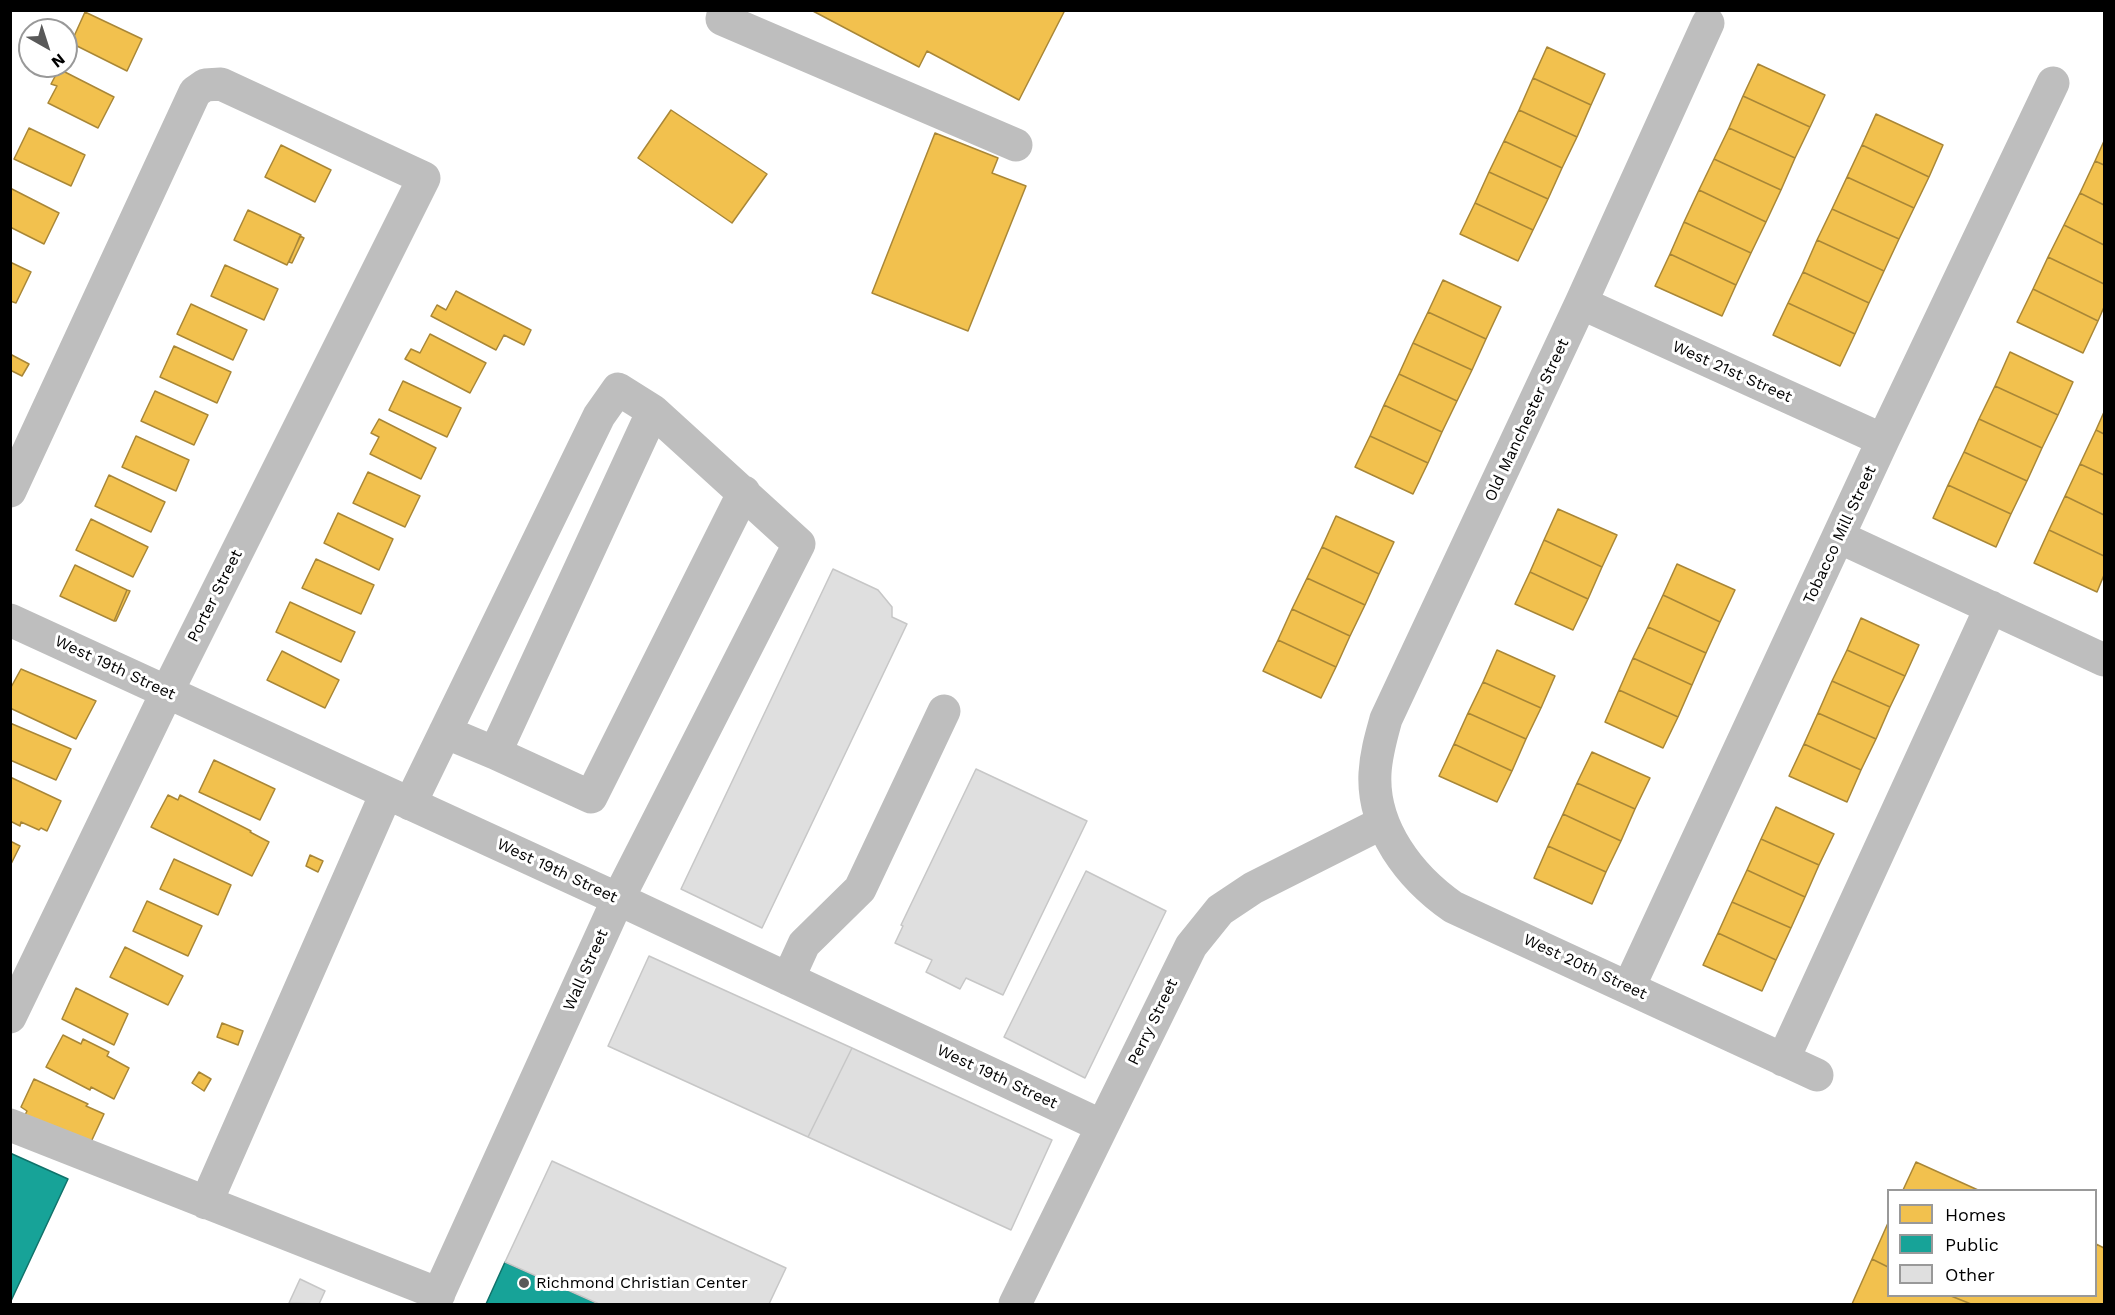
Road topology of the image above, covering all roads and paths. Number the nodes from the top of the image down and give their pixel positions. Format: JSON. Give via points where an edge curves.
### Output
{"nodes":[{"id":1,"x":723,"y":15,"type":"edge"},
{"id":2,"x":1708,"y":23,"type":"dead end"},
{"id":3,"x":2053,"y":83,"type":"dead end"},
{"id":4,"x":1016,"y":145,"type":"dead end"},
{"id":5,"x":1581,"y":303,"type":"junction"},
{"id":6,"x":653,"y":411,"type":"junction"},
{"id":7,"x":1883,"y":440,"type":"junction"},
{"id":8,"x":10,"y":491,"type":"edge"},
{"id":9,"x":744,"y":492,"type":"junction"},
{"id":10,"x":1839,"y":537,"type":"junction"},
{"id":11,"x":1991,"y":607,"type":"junction"},
{"id":12,"x":10,"y":620,"type":"edge"},
{"id":13,"x":2104,"y":660,"type":"edge"},
{"id":14,"x":167,"y":692,"type":"junction"},
{"id":15,"x":944,"y":711,"type":"dead end"},
{"id":16,"x":445,"y":732,"type":"junction"},
{"id":17,"x":495,"y":753,"type":"junction"},
{"id":18,"x":398,"y":799,"type":"junction"},
{"id":19,"x":1382,"y":823,"type":"junction"},
{"id":20,"x":618,"y":899,"type":"junction"},
{"id":21,"x":788,"y":979,"type":"junction"},
{"id":22,"x":1629,"y":987,"type":"junction"},
{"id":23,"x":10,"y":1017,"type":"edge"},
{"id":24,"x":1783,"y":1060,"type":"junction"},
{"id":25,"x":1817,"y":1075,"type":"dead end"},
{"id":26,"x":10,"y":1125,"type":"edge"},
{"id":27,"x":1102,"y":1126,"type":"junction"},
{"id":28,"x":206,"y":1203,"type":"junction"},
{"id":29,"x":437,"y":1299,"type":"edge"},
{"id":30,"x":1015,"y":1305,"type":"edge"}],
"edges":[{"from":1,"to":4,"type":"street"},
{"from":2,"to":5,"type":"street","name":"Old Manchester Street"},
{"from":3,"to":7,"type":"street","name":"Tobacco Mill Street"},
{"from":5,"to":7,"type":"street","name":"West 21st Street"},
{"from":5,"to":19,"type":"street","name":"Old Manchester Street","via":[[1386,719],[1375,774]]},
{"from":6,"to":9,"type":"street"},
{"from":6,"to":16,"type":"street","via":[[618,389],[599,416]]},
{"from":6,"to":17,"type":"street"},
{"from":7,"to":10,"type":"street","name":"Tobacco Mill Street"},
{"from":8,"to":14,"type":"street","name":"Porter Street","via":[[195,92],[205,85],[221,84],[424,178]]},
{"from":9,"to":17,"type":"street","via":[[591,797]]},
{"from":9,"to":20,"type":"street","name":"Wall Street","via":[[799,544]]},
{"from":10,"to":11,"type":"street"},
{"from":10,"to":22,"type":"street","name":"Tobacco Mill Street"},
{"from":11,"to":13,"type":"street"},
{"from":11,"to":24,"type":"street"},
{"from":12,"to":14,"type":"street","name":"West 19th Street"},
{"from":14,"to":18,"type":"street","name":"West 19th Street"},
{"from":14,"to":23,"type":"street","name":"Porter Street"},
{"from":15,"to":21,"type":"street","via":[[860,889],[804,944]]},
{"from":16,"to":17,"type":"street"},
{"from":16,"to":18,"type":"street"},
{"from":18,"to":20,"type":"street","name":"West 19th Street"},
{"from":18,"to":28,"type":"street"},
{"from":19,"to":22,"type":"street","name":"West 20th Street","via":[[1406,864],[1435,895],[1453,907]]},
{"from":19,"to":27,"type":"street","name":"Perry Street","via":[[1253,888],[1220,910],[1191,946]]},
{"from":20,"to":21,"type":"street","name":"West 19th Street"},
{"from":20,"to":29,"type":"street","name":"Wall Street"},
{"from":21,"to":27,"type":"street","name":"West 19th Street"},
{"from":22,"to":24,"type":"street","name":"West 20th Street"},
{"from":24,"to":25,"type":"street","name":"West 20th Street"},
{"from":26,"to":28,"type":"street"},
{"from":27,"to":30,"type":"street","name":"Perry Street"},
{"from":28,"to":29,"type":"street"}]}
